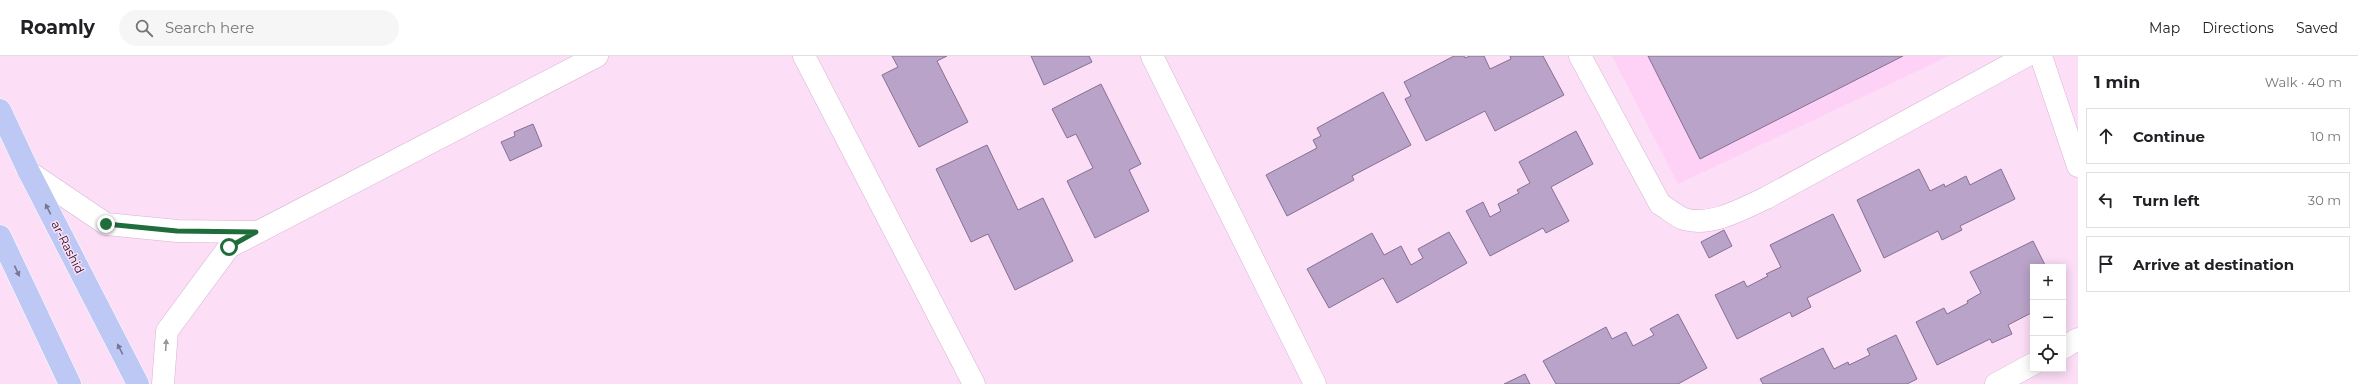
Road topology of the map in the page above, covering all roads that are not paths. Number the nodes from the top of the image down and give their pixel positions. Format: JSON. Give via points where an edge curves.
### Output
{"nodes":[{"id":1,"x":597,"y":56,"type":"edge"},
{"id":2,"x":804,"y":56,"type":"edge"},
{"id":3,"x":1152,"y":56,"type":"edge"},
{"id":4,"x":1580,"y":56,"type":"edge"},
{"id":5,"x":2026,"y":56,"type":"edge"},
{"id":6,"x":2041,"y":56,"type":"edge"},
{"id":7,"x":0,"y":110,"type":"edge"},
{"id":8,"x":2078,"y":166,"type":"edge"},
{"id":9,"x":30,"y":172,"type":"junction"},
{"id":10,"x":256,"y":232,"type":"junction"},
{"id":11,"x":0,"y":236,"type":"edge"},
{"id":12,"x":2078,"y":340,"type":"edge"},
{"id":13,"x":2066,"y":346,"type":"edge"},
{"id":14,"x":2030,"y":366,"type":"edge"},
{"id":15,"x":70,"y":384,"type":"edge"},
{"id":16,"x":138,"y":384,"type":"edge"},
{"id":17,"x":163,"y":384,"type":"edge"},
{"id":18,"x":974,"y":384,"type":"edge"},
{"id":19,"x":1315,"y":384,"type":"edge"},
{"id":20,"x":1996,"y":384,"type":"edge"}],
"edges":[{"from":1,"to":10,"type":"street"},
{"from":2,"to":18,"type":"street"},
{"from":3,"to":19,"type":"street"},
{"from":4,"to":5,"type":"street","via":[[1660,204],[1683,219],[1702,220],[1725,216],[1766,198]]},
{"from":6,"to":8,"type":"street"},
{"from":7,"to":9,"type":"main road","name":"ar-Rashid"},
{"from":9,"to":10,"type":"street","via":[[106,224],[177,231]]},
{"from":16,"to":9,"type":"main road","name":"ar-Rashid","one_way":true},
{"from":17,"to":10,"type":"street","one_way":true,"via":[[167,331],[229,247]]},
{"from":11,"to":15,"type":"main road","one_way":true},
{"from":12,"to":13,"type":"street"},
{"from":14,"to":20,"type":"street"}]}
